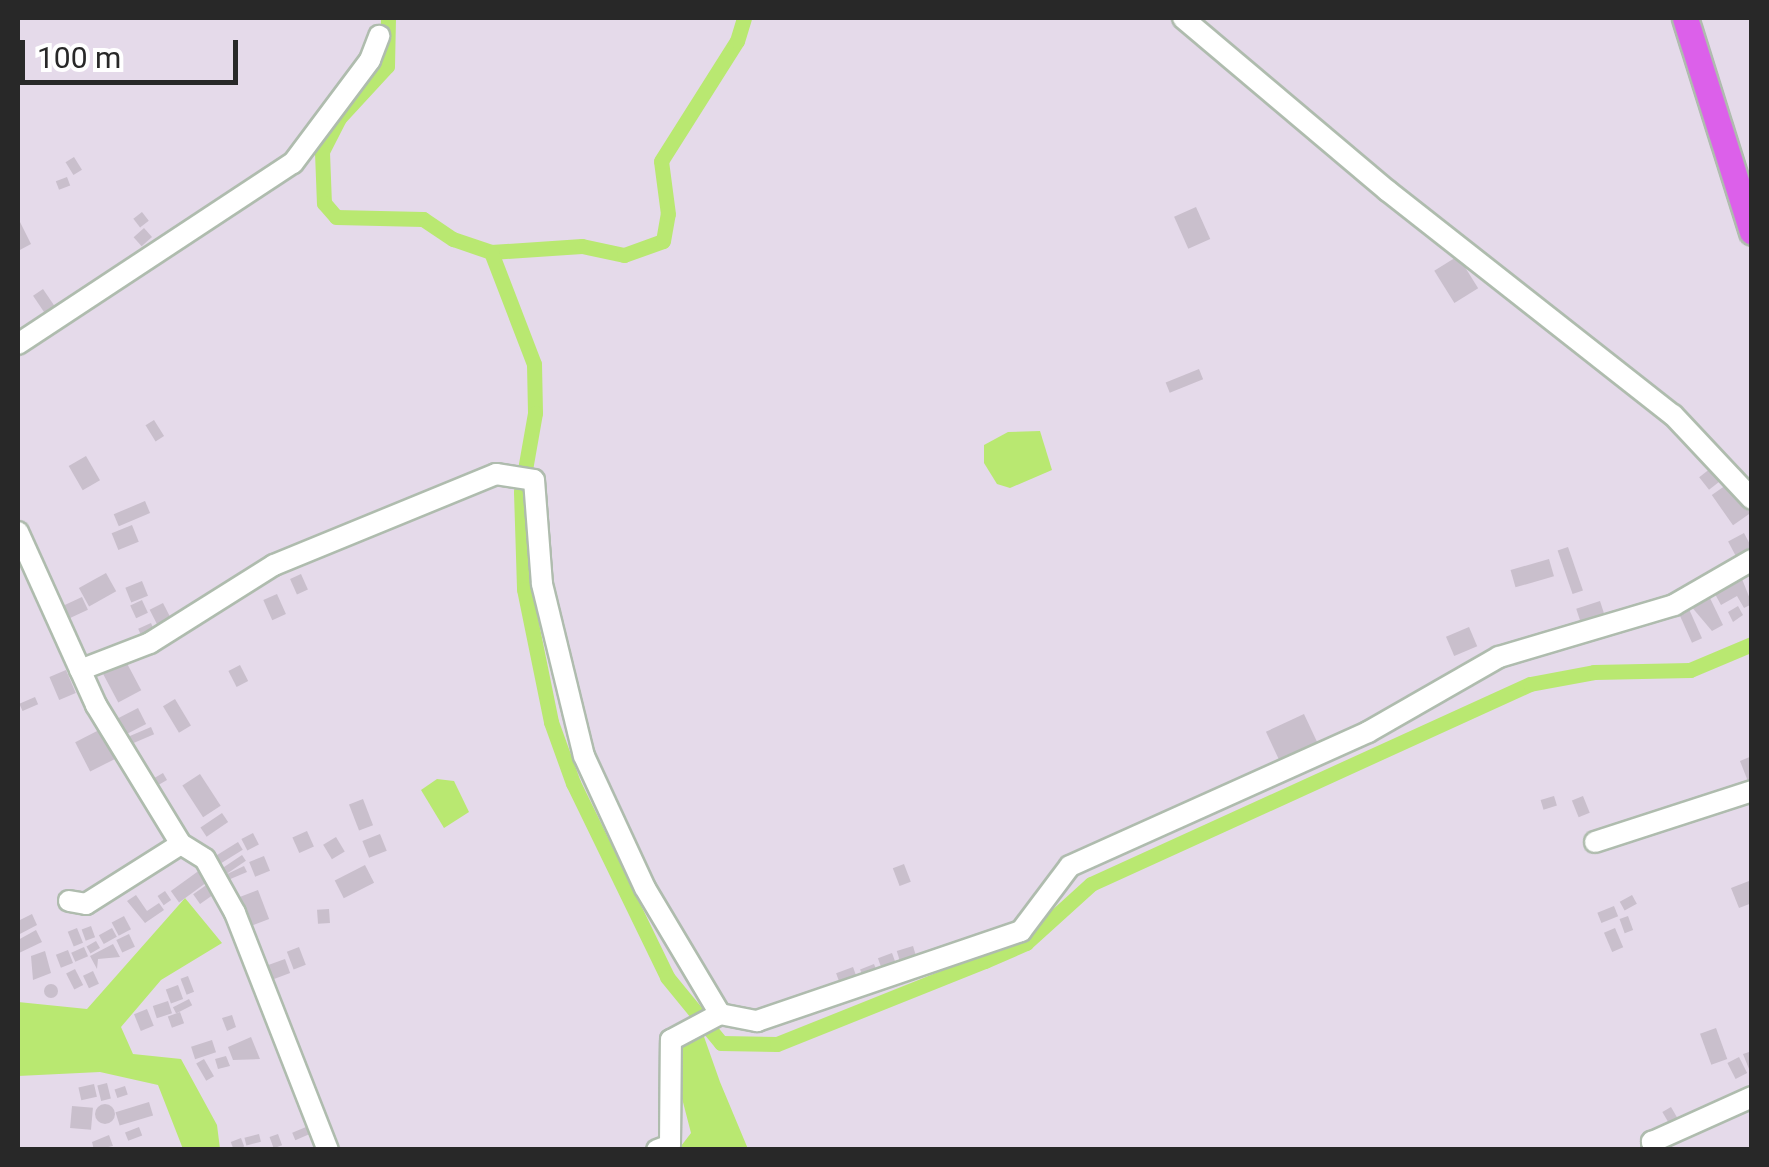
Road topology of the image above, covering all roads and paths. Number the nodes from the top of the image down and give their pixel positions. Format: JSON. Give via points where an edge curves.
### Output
{"nodes":[{"id":1,"x":1183,"y":18,"type":"edge"},
{"id":2,"x":1685,"y":18,"type":"edge"},
{"id":3,"x":378,"y":36,"type":"dead end"},
{"id":4,"x":1752,"y":232,"type":"edge"},
{"id":5,"x":18,"y":344,"type":"edge"},
{"id":6,"x":1752,"y":498,"type":"edge"},
{"id":7,"x":18,"y":532,"type":"edge"},
{"id":8,"x":1752,"y":560,"type":"edge"},
{"id":9,"x":80,"y":670,"type":"junction"},
{"id":10,"x":1752,"y":791,"type":"edge"},
{"id":11,"x":1595,"y":842,"type":"dead end"},
{"id":12,"x":181,"y":844,"type":"junction"},
{"id":13,"x":70,"y":901,"type":"dead end"},
{"id":14,"x":720,"y":1014,"type":"junction"},
{"id":15,"x":1752,"y":1098,"type":"edge"},
{"id":16,"x":328,"y":1150,"type":"edge"},
{"id":17,"x":656,"y":1150,"type":"edge"},
{"id":18,"x":1655,"y":1150,"type":"edge"}],
"edges":[{"from":1,"to":6,"type":"street","via":[[1388,191],[1672,415]]},
{"from":2,"to":4,"type":"main road"},
{"from":3,"to":5,"type":"street","via":[[370,60],[293,162]]},
{"from":7,"to":9,"type":"street"},
{"from":8,"to":14,"type":"street","via":[[1674,605],[1499,657],[1368,732],[1070,866],[1021,930],[757,1021]]},
{"from":9,"to":12,"type":"street"},
{"from":9,"to":14,"type":"street","via":[[150,643],[274,565],[496,474],[534,480],[542,584],[584,756],[645,888]]},
{"from":10,"to":11,"type":"street"},
{"from":12,"to":13,"type":"street","via":[[86,904]]},
{"from":12,"to":16,"type":"street","via":[[205,859],[235,913]]},
{"from":14,"to":17,"type":"street","via":[[672,1040],[670,1145]]},
{"from":15,"to":18,"type":"street","via":[[1652,1142]]}]}
